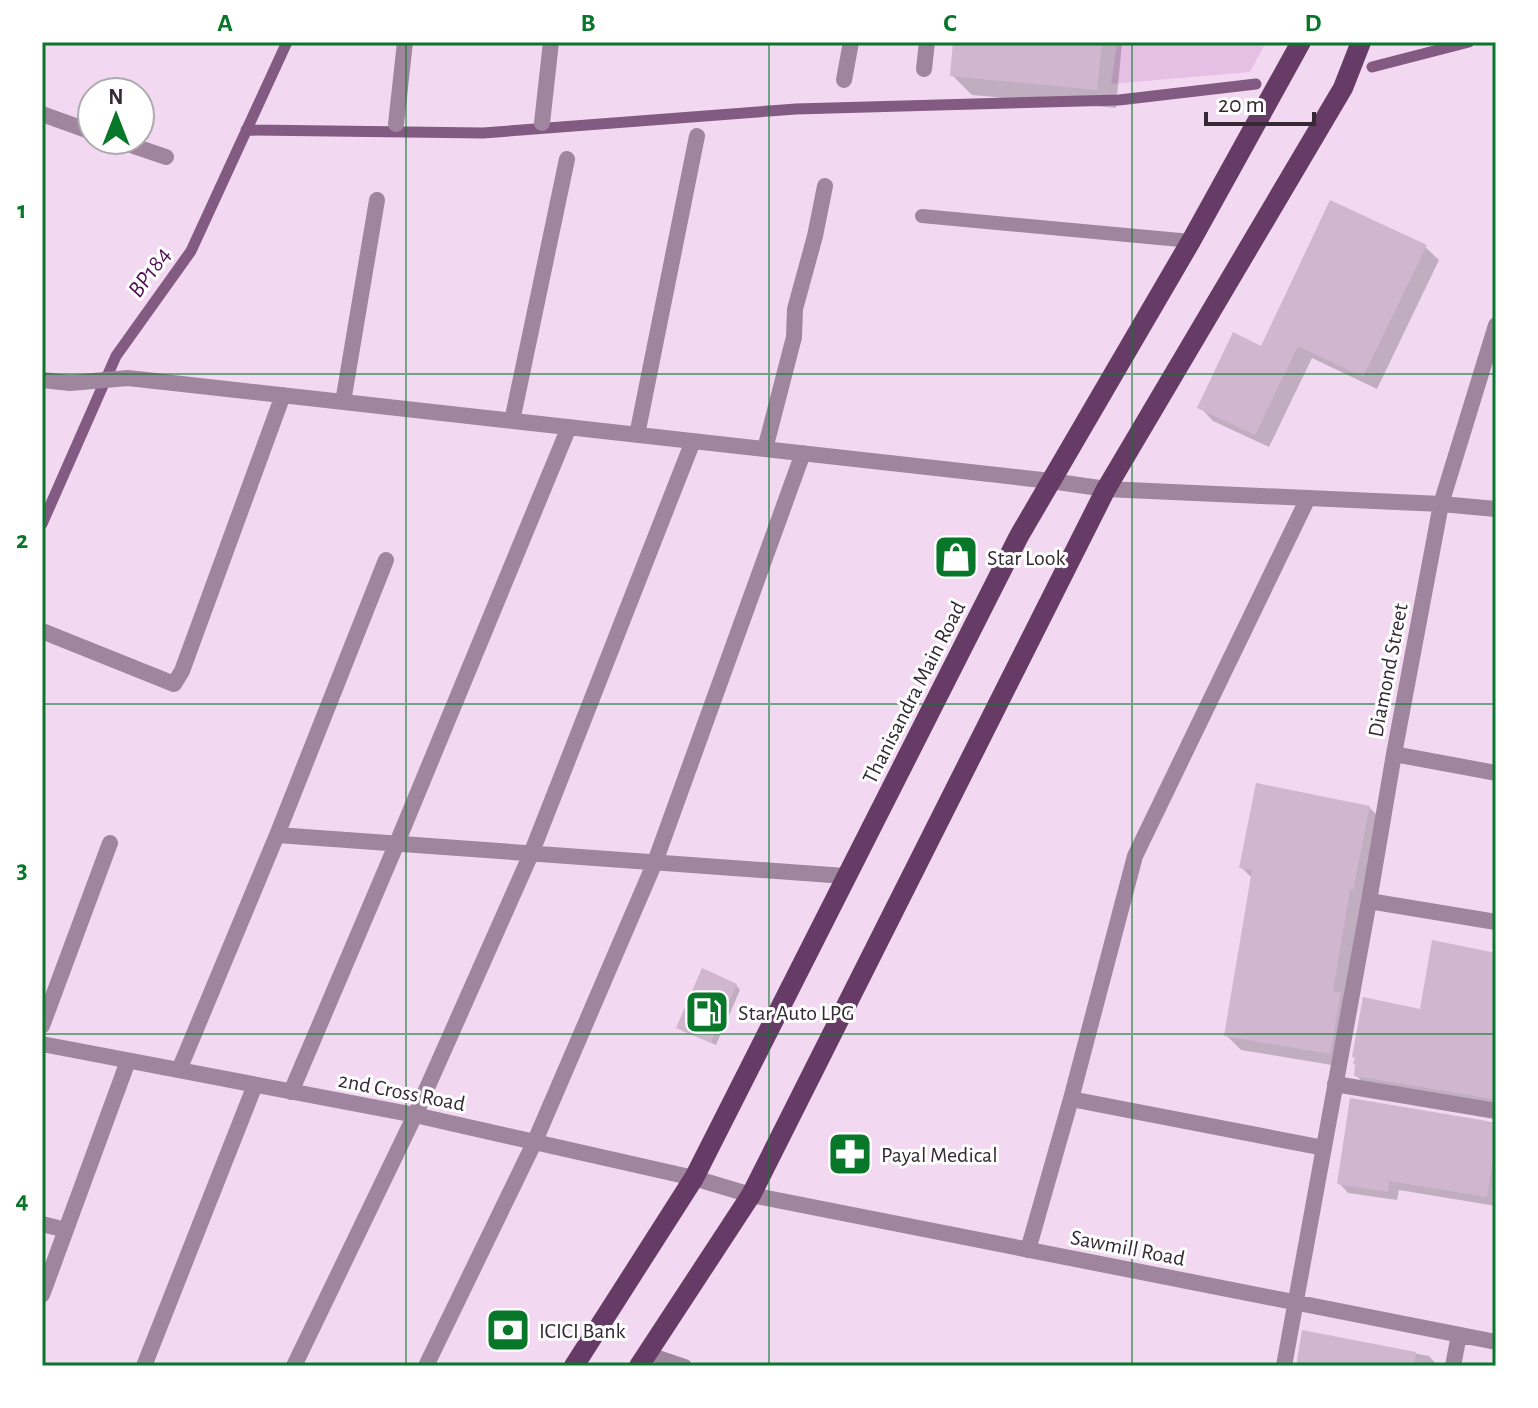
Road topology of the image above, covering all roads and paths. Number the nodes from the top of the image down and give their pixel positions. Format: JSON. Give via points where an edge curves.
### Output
{"nodes":[{"id":1,"x":405,"y":42,"type":"edge"},
{"id":2,"x":551,"y":42,"type":"edge"},
{"id":3,"x":851,"y":42,"type":"edge"},
{"id":4,"x":927,"y":42,"type":"edge"},
{"id":5,"x":1301,"y":42,"type":"edge"},
{"id":6,"x":1361,"y":42,"type":"edge"},
{"id":7,"x":924,"y":69,"type":"dead end"},
{"id":8,"x":844,"y":80,"type":"dead end"},
{"id":9,"x":42,"y":114,"type":"edge"},
{"id":10,"x":542,"y":123,"type":"dead end"},
{"id":11,"x":396,"y":124,"type":"dead end"},
{"id":12,"x":76,"y":126,"type":"edge"},
{"id":13,"x":697,"y":136,"type":"dead end"},
{"id":14,"x":156,"y":154,"type":"edge"},
{"id":15,"x":166,"y":157,"type":"dead end"},
{"id":16,"x":567,"y":159,"type":"dead end"},
{"id":17,"x":825,"y":186,"type":"dead end"},
{"id":18,"x":377,"y":200,"type":"dead end"},
{"id":19,"x":922,"y":216,"type":"dead end"},
{"id":20,"x":1191,"y":241,"type":"junction"},
{"id":21,"x":1496,"y":325,"type":"edge"},
{"id":22,"x":42,"y":380,"type":"edge"},
{"id":23,"x":283,"y":395,"type":"junction"},
{"id":24,"x":343,"y":402,"type":"junction"},
{"id":25,"x":512,"y":421,"type":"junction"},
{"id":26,"x":569,"y":427,"type":"junction"},
{"id":27,"x":637,"y":435,"type":"junction"},
{"id":28,"x":693,"y":441,"type":"junction"},
{"id":29,"x":765,"y":449,"type":"junction"},
{"id":30,"x":803,"y":453,"type":"junction"},
{"id":31,"x":1051,"y":481,"type":"junction"},
{"id":32,"x":1106,"y":489,"type":"junction"},
{"id":33,"x":1308,"y":498,"type":"junction"},
{"id":34,"x":1441,"y":504,"type":"junction"},
{"id":35,"x":1496,"y":509,"type":"edge"},
{"id":36,"x":386,"y":560,"type":"dead end"},
{"id":37,"x":42,"y":631,"type":"edge"},
{"id":38,"x":1394,"y":754,"type":"junction"},
{"id":39,"x":1496,"y":773,"type":"edge"},
{"id":40,"x":277,"y":835,"type":"junction"},
{"id":41,"x":110,"y":843,"type":"dead end"},
{"id":42,"x":397,"y":843,"type":"junction"},
{"id":43,"x":531,"y":854,"type":"junction"},
{"id":44,"x":655,"y":862,"type":"junction"},
{"id":45,"x":845,"y":876,"type":"junction"},
{"id":46,"x":1369,"y":901,"type":"junction"},
{"id":47,"x":1496,"y":922,"type":"edge"},
{"id":48,"x":42,"y":1026,"type":"edge"},
{"id":49,"x":42,"y":1044,"type":"edge"},
{"id":50,"x":128,"y":1061,"type":"junction"},
{"id":51,"x":179,"y":1070,"type":"junction"},
{"id":52,"x":1335,"y":1084,"type":"junction"},
{"id":53,"x":255,"y":1085,"type":"junction"},
{"id":54,"x":291,"y":1092,"type":"junction"},
{"id":55,"x":1071,"y":1099,"type":"junction"},
{"id":56,"x":1496,"y":1111,"type":"edge"},
{"id":57,"x":415,"y":1115,"type":"junction"},
{"id":58,"x":535,"y":1141,"type":"junction"},
{"id":59,"x":1324,"y":1148,"type":"junction"},
{"id":60,"x":694,"y":1178,"type":"junction"},
{"id":61,"x":751,"y":1195,"type":"junction"},
{"id":62,"x":42,"y":1224,"type":"edge"},
{"id":63,"x":66,"y":1230,"type":"junction"},
{"id":64,"x":1028,"y":1250,"type":"junction"},
{"id":65,"x":42,"y":1295,"type":"edge"},
{"id":66,"x":1296,"y":1303,"type":"junction"},
{"id":67,"x":1459,"y":1335,"type":"junction"},
{"id":68,"x":1496,"y":1342,"type":"edge"},
{"id":69,"x":643,"y":1360,"type":"edge"},
{"id":70,"x":144,"y":1366,"type":"edge"},
{"id":71,"x":294,"y":1366,"type":"edge"},
{"id":72,"x":426,"y":1366,"type":"edge"},
{"id":73,"x":574,"y":1366,"type":"edge"},
{"id":74,"x":685,"y":1366,"type":"edge"},
{"id":75,"x":1284,"y":1366,"type":"edge"},
{"id":76,"x":1453,"y":1366,"type":"edge"}],
"edges":[{"from":1,"to":11,"type":"street"},
{"from":2,"to":10,"type":"street"},
{"from":3,"to":8,"type":"street"},
{"from":4,"to":7,"type":"street"},
{"from":5,"to":20,"type":"main road","name":"Thanisandra Main Road"},
{"from":6,"to":32,"type":"main road","via":[[1343,88]]},
{"from":9,"to":12,"type":"street"},
{"from":13,"to":27,"type":"street"},
{"from":14,"to":15,"type":"street"},
{"from":16,"to":25,"type":"street"},
{"from":17,"to":29,"type":"street"},
{"from":18,"to":24,"type":"street"},
{"from":19,"to":20,"type":"lane"},
{"from":20,"to":31,"type":"main road","name":"Thanisandra Main Road"},
{"from":21,"to":34,"type":"street","name":"Diamond Street"},
{"from":22,"to":23,"type":"street","via":[[128,378]]},
{"from":23,"to":24,"type":"street"},
{"from":23,"to":37,"type":"street","via":[[174,684]]},
{"from":24,"to":25,"type":"street"},
{"from":25,"to":26,"type":"street"},
{"from":26,"to":27,"type":"street"},
{"from":26,"to":42,"type":"street"},
{"from":27,"to":28,"type":"street"},
{"from":28,"to":29,"type":"street"},
{"from":28,"to":43,"type":"street"},
{"from":29,"to":30,"type":"street"},
{"from":30,"to":31,"type":"street"},
{"from":30,"to":44,"type":"street"},
{"from":31,"to":32,"type":"street"},
{"from":31,"to":45,"type":"main road","name":"Thanisandra Main Road"},
{"from":32,"to":33,"type":"street"},
{"from":32,"to":61,"type":"main road"},
{"from":33,"to":34,"type":"street"},
{"from":33,"to":55,"type":"street","via":[[1135,856]]},
{"from":34,"to":35,"type":"street"},
{"from":34,"to":38,"type":"street","name":"Diamond Street"},
{"from":36,"to":40,"type":"street"},
{"from":38,"to":39,"type":"street"},
{"from":38,"to":46,"type":"street","name":"Diamond Street"},
{"from":40,"to":42,"type":"street"},
{"from":40,"to":51,"type":"street"},
{"from":41,"to":48,"type":"street"},
{"from":42,"to":43,"type":"street"},
{"from":42,"to":54,"type":"street"},
{"from":43,"to":44,"type":"street"},
{"from":43,"to":57,"type":"street"},
{"from":44,"to":45,"type":"street"},
{"from":44,"to":58,"type":"street"},
{"from":45,"to":60,"type":"main road","name":"Thanisandra Main Road"},
{"from":46,"to":47,"type":"street"},
{"from":46,"to":52,"type":"street","name":"Diamond Street"},
{"from":49,"to":50,"type":"street","name":"2nd Cross Road"},
{"from":50,"to":51,"type":"street","name":"2nd Cross Road"},
{"from":50,"to":63,"type":"street"},
{"from":51,"to":53,"type":"street","name":"2nd Cross Road"},
{"from":52,"to":56,"type":"street"},
{"from":52,"to":59,"type":"street","name":"Diamond Street"},
{"from":53,"to":54,"type":"street","name":"2nd Cross Road"},
{"from":53,"to":70,"type":"street"},
{"from":54,"to":57,"type":"street","name":"2nd Cross Road"},
{"from":55,"to":59,"type":"street"},
{"from":55,"to":64,"type":"street"},
{"from":57,"to":58,"type":"street","name":"2nd Cross Road"},
{"from":57,"to":71,"type":"street"},
{"from":58,"to":60,"type":"street","name":"2nd Cross Road"},
{"from":58,"to":72,"type":"street"},
{"from":59,"to":66,"type":"street","name":"Diamond Street"},
{"from":60,"to":61,"type":"street","name":"2nd Cross Road"},
{"from":60,"to":73,"type":"main road","name":"Thanisandra Main Road"},
{"from":61,"to":64,"type":"street","name":"Sawmill Road"},
{"from":61,"to":69,"type":"main road"},
{"from":62,"to":63,"type":"street"},
{"from":63,"to":65,"type":"street"},
{"from":64,"to":66,"type":"street","name":"Sawmill Road"},
{"from":66,"to":67,"type":"street","name":"Sawmill Road"},
{"from":66,"to":75,"type":"street","name":"Diamond Street"},
{"from":67,"to":68,"type":"street","name":"Sawmill Road"},
{"from":67,"to":76,"type":"street"},
{"from":69,"to":74,"type":"lane"}]}
